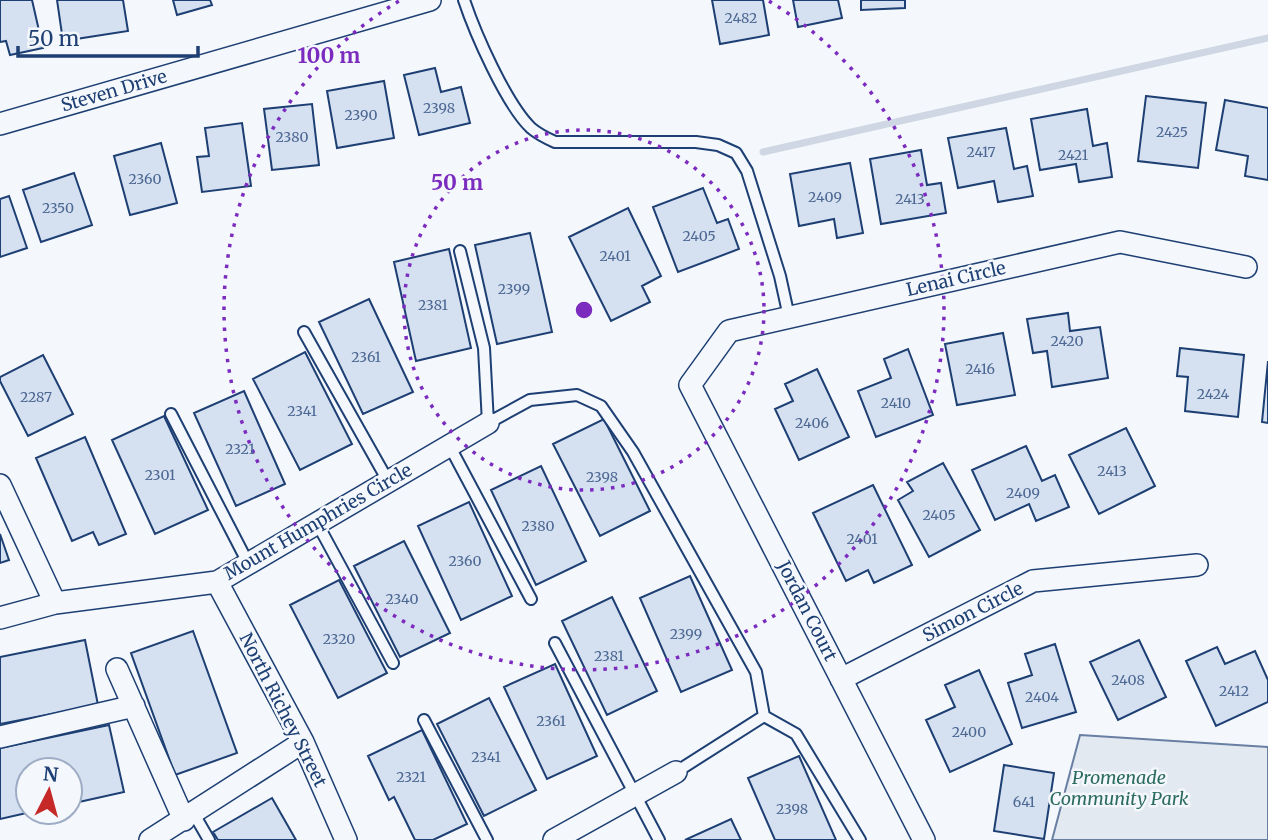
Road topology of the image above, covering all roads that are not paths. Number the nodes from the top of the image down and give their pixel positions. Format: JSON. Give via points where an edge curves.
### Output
{"nodes":[{"id":1,"x":430,"y":0,"type":"edge"},
{"id":2,"x":464,"y":0,"type":"edge"},
{"id":3,"x":0,"y":124,"type":"edge"},
{"id":4,"x":460,"y":251,"type":"dead end"},
{"id":5,"x":1246,"y":267,"type":"dead end"},
{"id":6,"x":789,"y":317,"type":"junction"},
{"id":7,"x":304,"y":332,"type":"dead end"},
{"id":8,"x":692,"y":383,"type":"joint"},
{"id":9,"x":171,"y":414,"type":"dead end"},
{"id":10,"x":488,"y":423,"type":"junction"},
{"id":11,"x":449,"y":445,"type":"junction"},
{"id":12,"x":388,"y":481,"type":"junction"},
{"id":13,"x":0,"y":485,"type":"edge"},
{"id":14,"x":317,"y":523,"type":"junction"},
{"id":15,"x":248,"y":563,"type":"junction"},
{"id":16,"x":1197,"y":565,"type":"dead end"},
{"id":17,"x":217,"y":582,"type":"junction"},
{"id":18,"x":531,"y":598,"type":"dead end"},
{"id":19,"x":55,"y":603,"type":"junction"},
{"id":20,"x":0,"y":618,"type":"edge"},
{"id":21,"x":555,"y":643,"type":"dead end"},
{"id":22,"x":393,"y":663,"type":"dead end"},
{"id":23,"x":117,"y":669,"type":"dead end"},
{"id":24,"x":841,"y":679,"type":"junction"},
{"id":25,"x":134,"y":706,"type":"junction"},
{"id":26,"x":764,"y":716,"type":"junction"},
{"id":27,"x":424,"y":720,"type":"dead end"},
{"id":28,"x":0,"y":737,"type":"edge"},
{"id":29,"x":303,"y":742,"type":"junction"},
{"id":30,"x":676,"y":772,"type":"joint"},
{"id":31,"x":634,"y":796,"type":"junction"},
{"id":32,"x":189,"y":817,"type":"junction"},
{"id":33,"x":150,"y":840,"type":"edge"},
{"id":34,"x":209,"y":840,"type":"edge"},
{"id":35,"x":346,"y":840,"type":"edge"},
{"id":36,"x":487,"y":840,"type":"edge"},
{"id":37,"x":554,"y":840,"type":"edge"},
{"id":38,"x":659,"y":840,"type":"edge"},
{"id":39,"x":860,"y":840,"type":"edge"},
{"id":40,"x":924,"y":840,"type":"edge"}],
"edges":[{"from":1,"to":3,"type":"street","name":"Steven Drive"},
{"from":2,"to":6,"type":"lane","via":[[474,30],[512,100],[525,122],[541,135],[555,142],[696,142],[736,153],[747,171]]},
{"from":4,"to":10,"type":"lane","via":[[484,348]]},
{"from":5,"to":6,"type":"street","name":"Lenai Circle","via":[[1120,242]]},
{"from":6,"to":8,"type":"street","name":"Lenai Circle","via":[[729,331]]},
{"from":7,"to":12,"type":"lane"},
{"from":8,"to":24,"type":"street","name":"Jordan Court"},
{"from":9,"to":15,"type":"lane"},
{"from":10,"to":11,"type":"street","name":"Mount Humphries Circle"},
{"from":10,"to":26,"type":"lane","via":[[530,400],[577,395],[601,406],[633,452],[756,672]]},
{"from":11,"to":12,"type":"street","name":"Mount Humphries Circle"},
{"from":11,"to":18,"type":"lane"},
{"from":12,"to":14,"type":"street","name":"Mount Humphries Circle"},
{"from":13,"to":19,"type":"street"},
{"from":14,"to":15,"type":"street","name":"Mount Humphries Circle"},
{"from":14,"to":22,"type":"lane"},
{"from":15,"to":17,"type":"street","name":"Mount Humphries Circle"},
{"from":16,"to":24,"type":"street","name":"Simon Circle","via":[[1033,581]]},
{"from":17,"to":19,"type":"street","name":"Mount Humphries Circle"},
{"from":17,"to":29,"type":"street","name":"North Richey Street"},
{"from":19,"to":20,"type":"street","name":"Mount Humphries Circle"},
{"from":21,"to":31,"type":"lane"},
{"from":23,"to":25,"type":"street"},
{"from":24,"to":40,"type":"street","name":"Jordan Court"},
{"from":25,"to":28,"type":"street"},
{"from":25,"to":32,"type":"street"},
{"from":26,"to":30,"type":"lane"},
{"from":26,"to":39,"type":"lane","via":[[796,734]]},
{"from":27,"to":36,"type":"lane"},
{"from":29,"to":32,"type":"street"},
{"from":29,"to":35,"type":"street","name":"North Richey Street"},
{"from":30,"to":31,"type":"street"},
{"from":31,"to":37,"type":"street"},
{"from":31,"to":38,"type":"lane"},
{"from":32,"to":33,"type":"street"},
{"from":32,"to":34,"type":"lane"}]}
